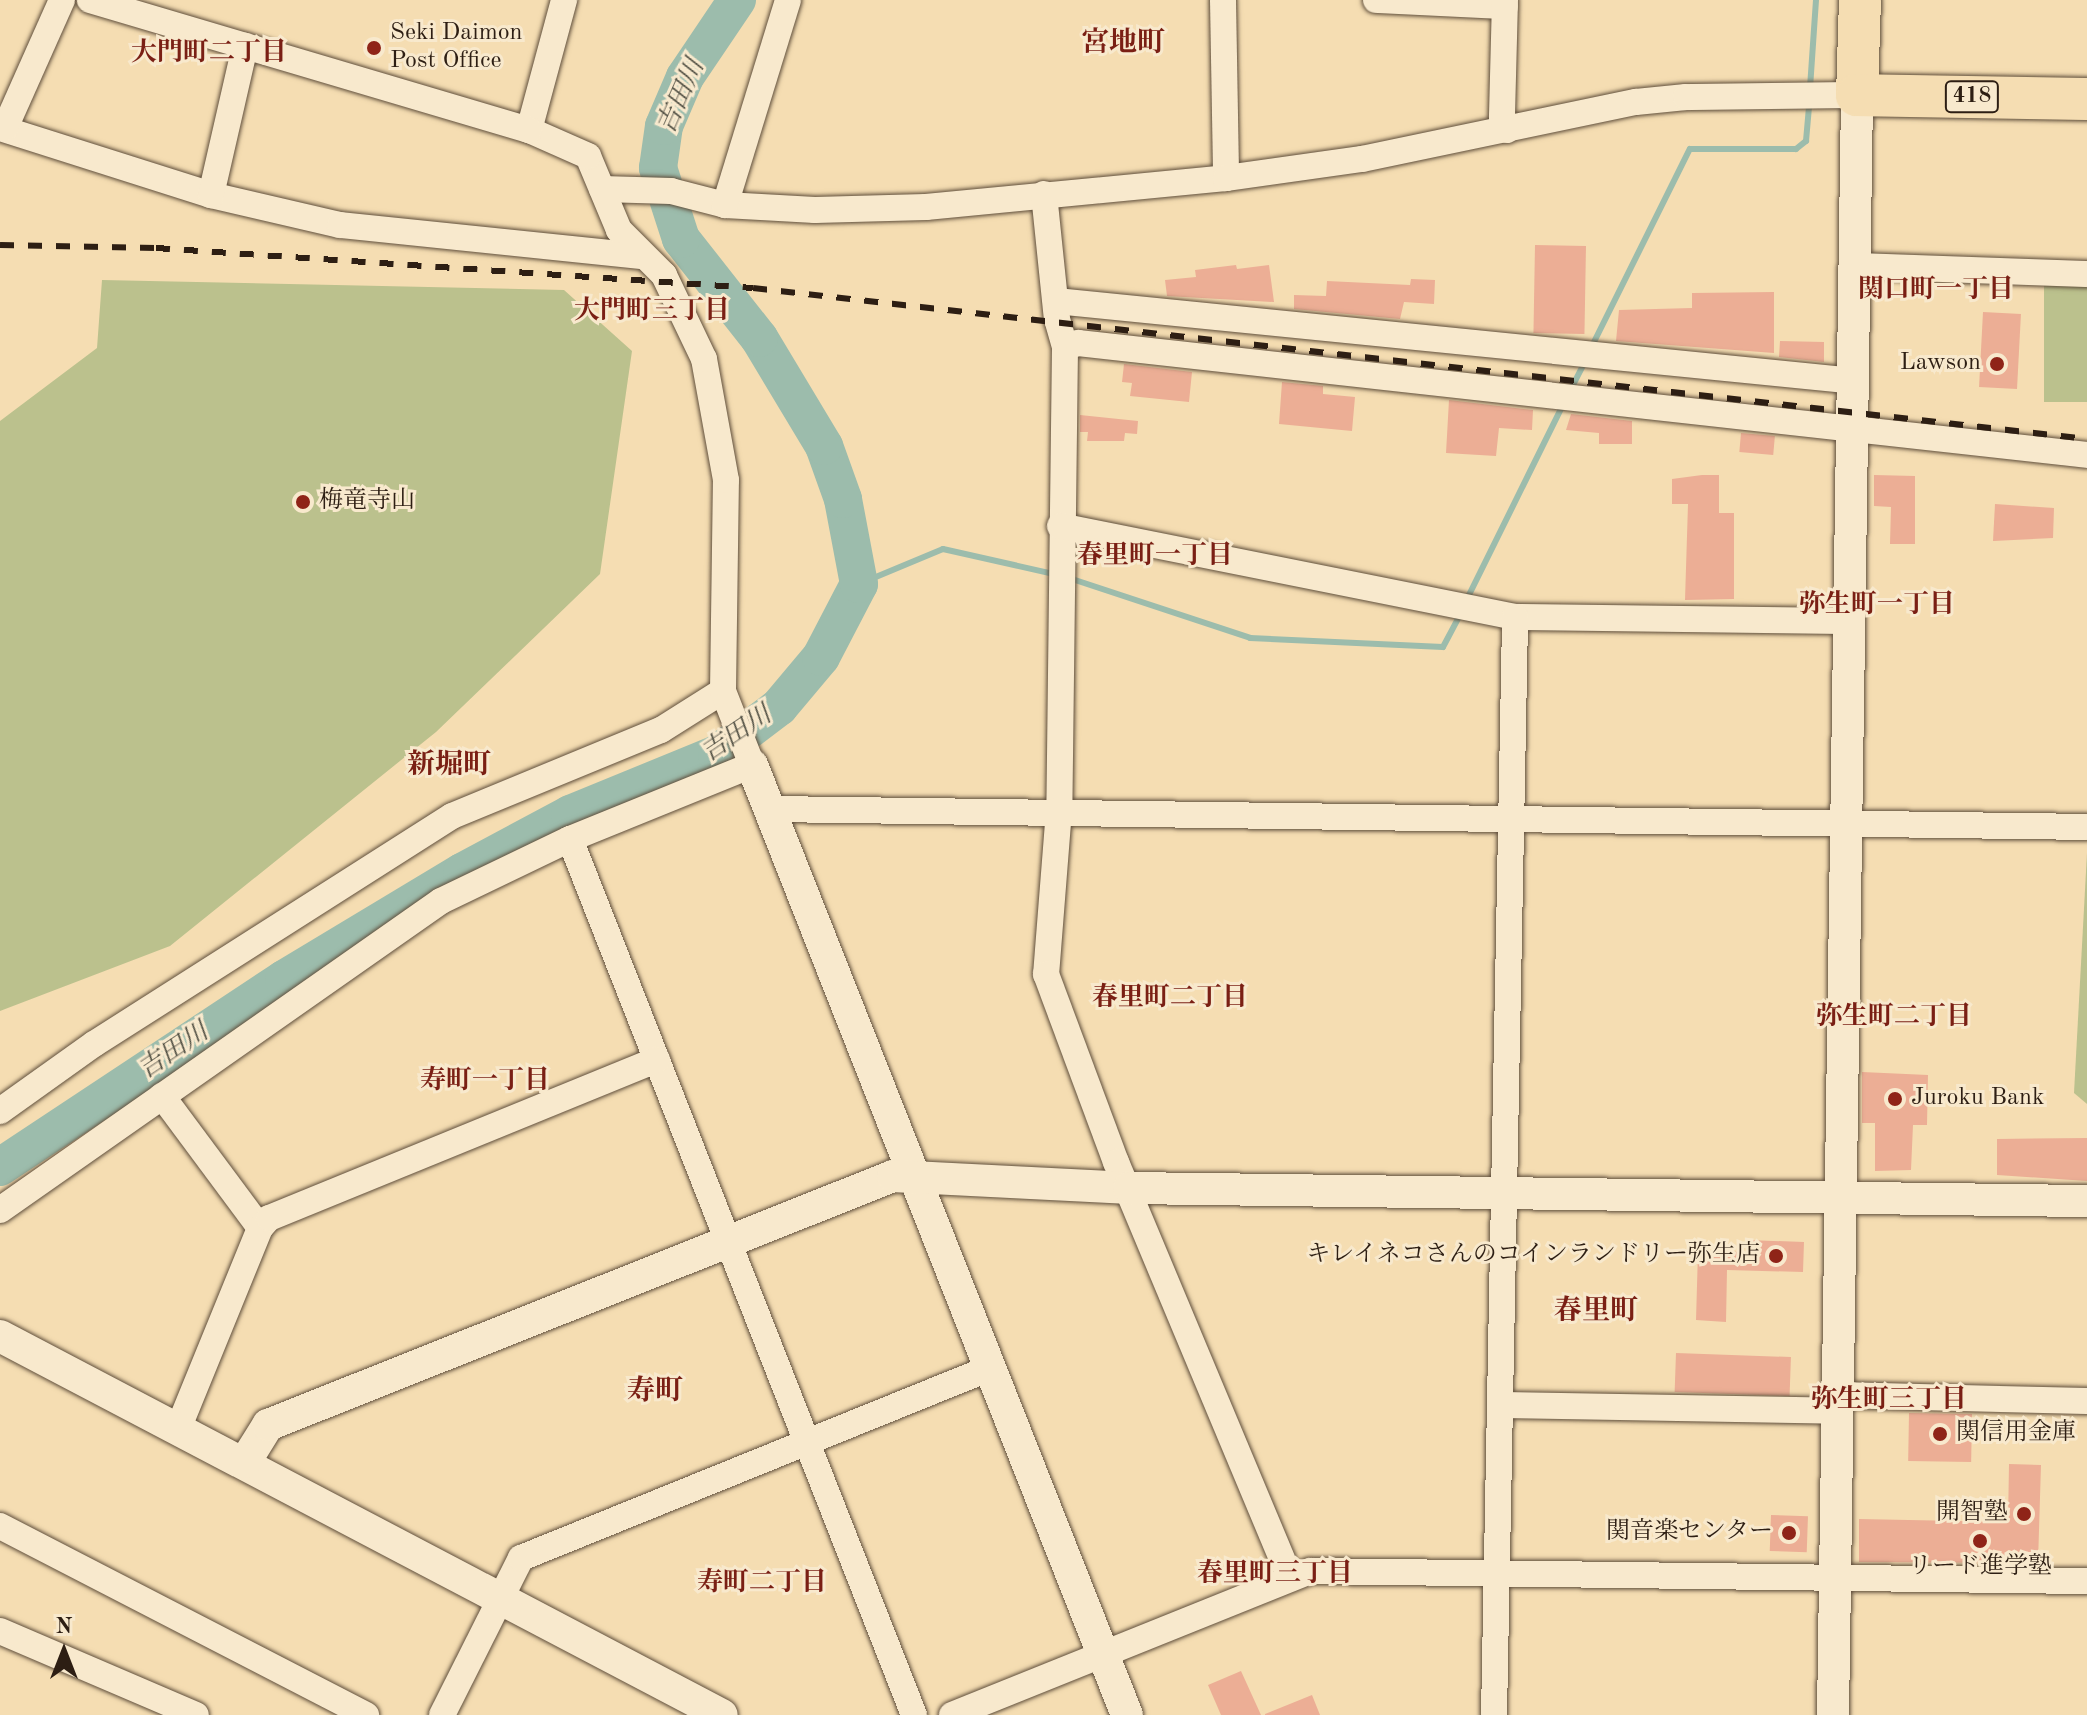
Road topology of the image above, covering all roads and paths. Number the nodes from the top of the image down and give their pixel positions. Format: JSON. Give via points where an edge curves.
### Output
{"nodes":[{"id":1,"x":62,"y":0,"type":"edge"},
{"id":2,"x":90,"y":0,"type":"edge"},
{"id":3,"x":564,"y":0,"type":"edge"},
{"id":4,"x":788,"y":0,"type":"edge"},
{"id":5,"x":1223,"y":0,"type":"edge"},
{"id":6,"x":1376,"y":0,"type":"edge"},
{"id":7,"x":1860,"y":0,"type":"edge"},
{"id":8,"x":1505,"y":3,"type":"edge"},
{"id":9,"x":245,"y":46,"type":"junction"},
{"id":10,"x":1857,"y":95,"type":"junction"},
{"id":11,"x":2087,"y":99,"type":"edge"},
{"id":12,"x":2,"y":128,"type":"edge"},
{"id":13,"x":529,"y":130,"type":"junction"},
{"id":14,"x":1507,"y":130,"type":"junction"},
{"id":15,"x":1226,"y":178,"type":"junction"},
{"id":16,"x":608,"y":188,"type":"junction"},
{"id":17,"x":1044,"y":194,"type":"junction"},
{"id":18,"x":211,"y":195,"type":"junction"},
{"id":19,"x":725,"y":205,"type":"junction"},
{"id":20,"x":640,"y":256,"type":"junction"},
{"id":21,"x":1856,"y":266,"type":"junction"},
{"id":22,"x":2087,"y":274,"type":"edge"},
{"id":23,"x":1056,"y":301,"type":"junction"},
{"id":24,"x":1065,"y":347,"type":"junction"},
{"id":25,"x":1854,"y":381,"type":"junction"},
{"id":26,"x":1854,"y":430,"type":"junction"},
{"id":27,"x":2087,"y":455,"type":"edge"},
{"id":28,"x":1060,"y":526,"type":"junction"},
{"id":29,"x":1515,"y":617,"type":"junction"},
{"id":30,"x":1851,"y":621,"type":"junction"},
{"id":31,"x":726,"y":697,"type":"junction"},
{"id":32,"x":749,"y":755,"type":"junction"},
{"id":33,"x":770,"y":809,"type":"junction"},
{"id":34,"x":1059,"y":810,"type":"junction"},
{"id":35,"x":1512,"y":817,"type":"junction"},
{"id":36,"x":1849,"y":823,"type":"junction"},
{"id":37,"x":2087,"y":827,"type":"edge"},
{"id":38,"x":570,"y":839,"type":"junction"},
{"id":39,"x":657,"y":1060,"type":"junction"},
{"id":40,"x":162,"y":1096,"type":"junction"},
{"id":41,"x":0,"y":1111,"type":"edge"},
{"id":42,"x":915,"y":1178,"type":"junction"},
{"id":43,"x":1129,"y":1188,"type":"junction"},
{"id":44,"x":1506,"y":1194,"type":"junction"},
{"id":45,"x":1839,"y":1199,"type":"junction"},
{"id":46,"x":2087,"y":1201,"type":"edge"},
{"id":47,"x":0,"y":1210,"type":"edge"},
{"id":48,"x":260,"y":1228,"type":"junction"},
{"id":49,"x":728,"y":1242,"type":"junction"},
{"id":50,"x":0,"y":1336,"type":"edge"},
{"id":51,"x":990,"y":1368,"type":"junction"},
{"id":52,"x":2087,"y":1401,"type":"edge"},
{"id":53,"x":1838,"y":1403,"type":"junction"},
{"id":54,"x":1503,"y":1405,"type":"junction"},
{"id":55,"x":178,"y":1429,"type":"junction"},
{"id":56,"x":808,"y":1445,"type":"junction"},
{"id":57,"x":245,"y":1462,"type":"junction"},
{"id":58,"x":0,"y":1526,"type":"edge"},
{"id":59,"x":1500,"y":1571,"type":"junction"},
{"id":60,"x":1290,"y":1577,"type":"junction"},
{"id":61,"x":1836,"y":1578,"type":"junction"},
{"id":62,"x":2087,"y":1581,"type":"edge"},
{"id":63,"x":499,"y":1597,"type":"junction"},
{"id":64,"x":0,"y":1631,"type":"edge"},
{"id":65,"x":1104,"y":1654,"type":"junction"},
{"id":66,"x":196,"y":1715,"type":"edge"},
{"id":67,"x":366,"y":1715,"type":"edge"},
{"id":68,"x":442,"y":1715,"type":"edge"},
{"id":69,"x":722,"y":1715,"type":"edge"},
{"id":70,"x":914,"y":1715,"type":"edge"},
{"id":71,"x":952,"y":1715,"type":"edge"},
{"id":72,"x":1127,"y":1715,"type":"edge"},
{"id":73,"x":1494,"y":1715,"type":"edge"},
{"id":74,"x":1833,"y":1715,"type":"edge"}],
"edges":[{"from":1,"to":12,"type":"street"},
{"from":2,"to":9,"type":"street"},
{"from":3,"to":13,"type":"street"},
{"from":4,"to":19,"type":"street"},
{"from":5,"to":15,"type":"street"},
{"from":6,"to":8,"type":"street"},
{"from":7,"to":10,"type":"highway"},
{"from":8,"to":14,"type":"street","via":[[1502,117]]},
{"from":9,"to":13,"type":"street"},
{"from":9,"to":18,"type":"street"},
{"from":10,"to":11,"type":"highway","number":"418"},
{"from":10,"to":14,"type":"street","via":[[1686,97]]},
{"from":10,"to":21,"type":"street"},
{"from":12,"to":18,"type":"street"},
{"from":13,"to":16,"type":"street","via":[[588,156]]},
{"from":14,"to":15,"type":"street"},
{"from":15,"to":17,"type":"street"},
{"from":16,"to":19,"type":"street","via":[[671,191]]},
{"from":16,"to":20,"type":"street","via":[[619,230]]},
{"from":17,"to":19,"type":"street","via":[[910,208]]},
{"from":17,"to":23,"type":"street"},
{"from":18,"to":20,"type":"street","via":[[340,225]]},
{"from":20,"to":31,"type":"street","via":[[667,281],[704,359],[713,396],[726,480]]},
{"from":21,"to":22,"type":"street"},
{"from":21,"to":25,"type":"street"},
{"from":23,"to":24,"type":"street"},
{"from":23,"to":25,"type":"street"},
{"from":24,"to":26,"type":"street","via":[[1078,343]]},
{"from":24,"to":28,"type":"street"},
{"from":25,"to":26,"type":"street"},
{"from":26,"to":27,"type":"street"},
{"from":26,"to":30,"type":"street"},
{"from":28,"to":29,"type":"street"},
{"from":28,"to":34,"type":"street"},
{"from":29,"to":30,"type":"street"},
{"from":29,"to":35,"type":"street"},
{"from":30,"to":36,"type":"street"},
{"from":31,"to":32,"type":"street"},
{"from":31,"to":41,"type":"street","via":[[661,730],[452,816],[94,1044]]},
{"from":32,"to":33,"type":"street"},
{"from":32,"to":38,"type":"street"},
{"from":33,"to":34,"type":"street"},
{"from":33,"to":42,"type":"street"},
{"from":34,"to":35,"type":"street"},
{"from":34,"to":43,"type":"street","via":[[1046,974]]},
{"from":35,"to":36,"type":"street"},
{"from":35,"to":44,"type":"street"},
{"from":36,"to":37,"type":"street"},
{"from":36,"to":45,"type":"street"},
{"from":38,"to":39,"type":"street"},
{"from":38,"to":40,"type":"street","via":[[441,901]]},
{"from":39,"to":48,"type":"street","via":[[292,1207]]},
{"from":39,"to":49,"type":"street"},
{"from":40,"to":47,"type":"street"},
{"from":40,"to":48,"type":"street"},
{"from":42,"to":43,"type":"street"},
{"from":42,"to":49,"type":"street","via":[[893,1176]]},
{"from":42,"to":51,"type":"street"},
{"from":43,"to":44,"type":"street"},
{"from":43,"to":60,"type":"street"},
{"from":44,"to":45,"type":"street"},
{"from":44,"to":54,"type":"street"},
{"from":45,"to":46,"type":"street"},
{"from":45,"to":53,"type":"street"},
{"from":48,"to":55,"type":"street"},
{"from":49,"to":56,"type":"street"},
{"from":49,"to":57,"type":"street","via":[[268,1425]]},
{"from":50,"to":55,"type":"street"},
{"from":51,"to":56,"type":"street"},
{"from":51,"to":65,"type":"street"},
{"from":52,"to":53,"type":"street"},
{"from":53,"to":54,"type":"street"},
{"from":53,"to":61,"type":"street"},
{"from":54,"to":59,"type":"street"},
{"from":55,"to":57,"type":"street"},
{"from":56,"to":63,"type":"street","via":[[521,1558]]},
{"from":56,"to":70,"type":"street"},
{"from":57,"to":63,"type":"street"},
{"from":58,"to":67,"type":"street"},
{"from":59,"to":60,"type":"street","via":[[1310,1571]]},
{"from":59,"to":61,"type":"street"},
{"from":59,"to":73,"type":"street"},
{"from":60,"to":65,"type":"street"},
{"from":61,"to":62,"type":"street"},
{"from":61,"to":74,"type":"street"},
{"from":63,"to":68,"type":"street"},
{"from":63,"to":69,"type":"street"},
{"from":64,"to":66,"type":"street"},
{"from":65,"to":71,"type":"street"},
{"from":65,"to":72,"type":"street"}]}
